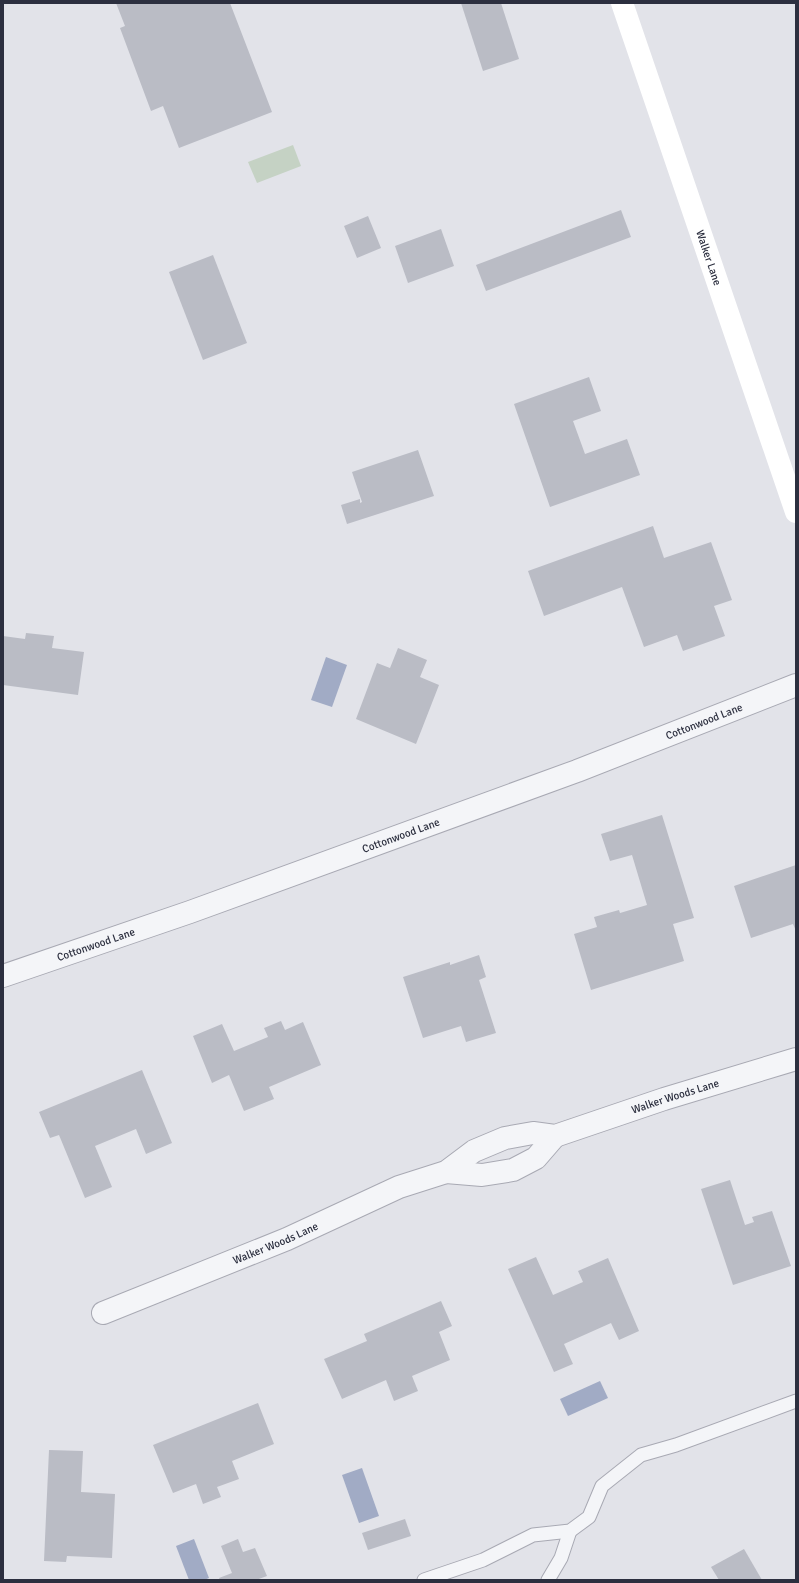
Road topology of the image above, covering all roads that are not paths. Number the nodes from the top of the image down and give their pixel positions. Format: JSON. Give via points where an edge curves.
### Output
{"nodes":[{"id":1,"x":622,"y":3,"type":"edge"},
{"id":2,"x":796,"y":512,"type":"edge"},
{"id":3,"x":796,"y":685,"type":"edge"},
{"id":4,"x":3,"y":976,"type":"edge"},
{"id":5,"x":796,"y":1058,"type":"edge"},
{"id":6,"x":555,"y":1136,"type":"junction"},
{"id":7,"x":446,"y":1172,"type":"junction"},
{"id":8,"x":103,"y":1313,"type":"dead end"},
{"id":9,"x":796,"y":1401,"type":"edge"},
{"id":10,"x":570,"y":1531,"type":"junction"},
{"id":11,"x":424,"y":1580,"type":"edge"},
{"id":12,"x":548,"y":1580,"type":"edge"}],
"edges":[{"from":1,"to":2,"type":"street","name":"Walker Lane"},
{"from":3,"to":4,"type":"street","name":"Cottonwood Lane","via":[[577,771],[190,912]]},
{"from":5,"to":6,"type":"street","name":"Walker Woods Lane"},
{"from":6,"to":7,"type":"street","name":"Walker Woods Lane","via":[[533,1133],[505,1138],[474,1150]]},
{"from":6,"to":7,"type":"street","name":"Walker Woods Lane","via":[[536,1158],[513,1170],[482,1175]]},
{"from":7,"to":8,"type":"street","name":"Walker Woods Lane","via":[[399,1187],[281,1242]]},
{"from":9,"to":10,"type":"lane","via":[[676,1445],[641,1455],[602,1486],[589,1517]]},
{"from":10,"to":11,"type":"lane","via":[[533,1535],[483,1560]]},
{"from":10,"to":12,"type":"lane","via":[[561,1558]]}]}
